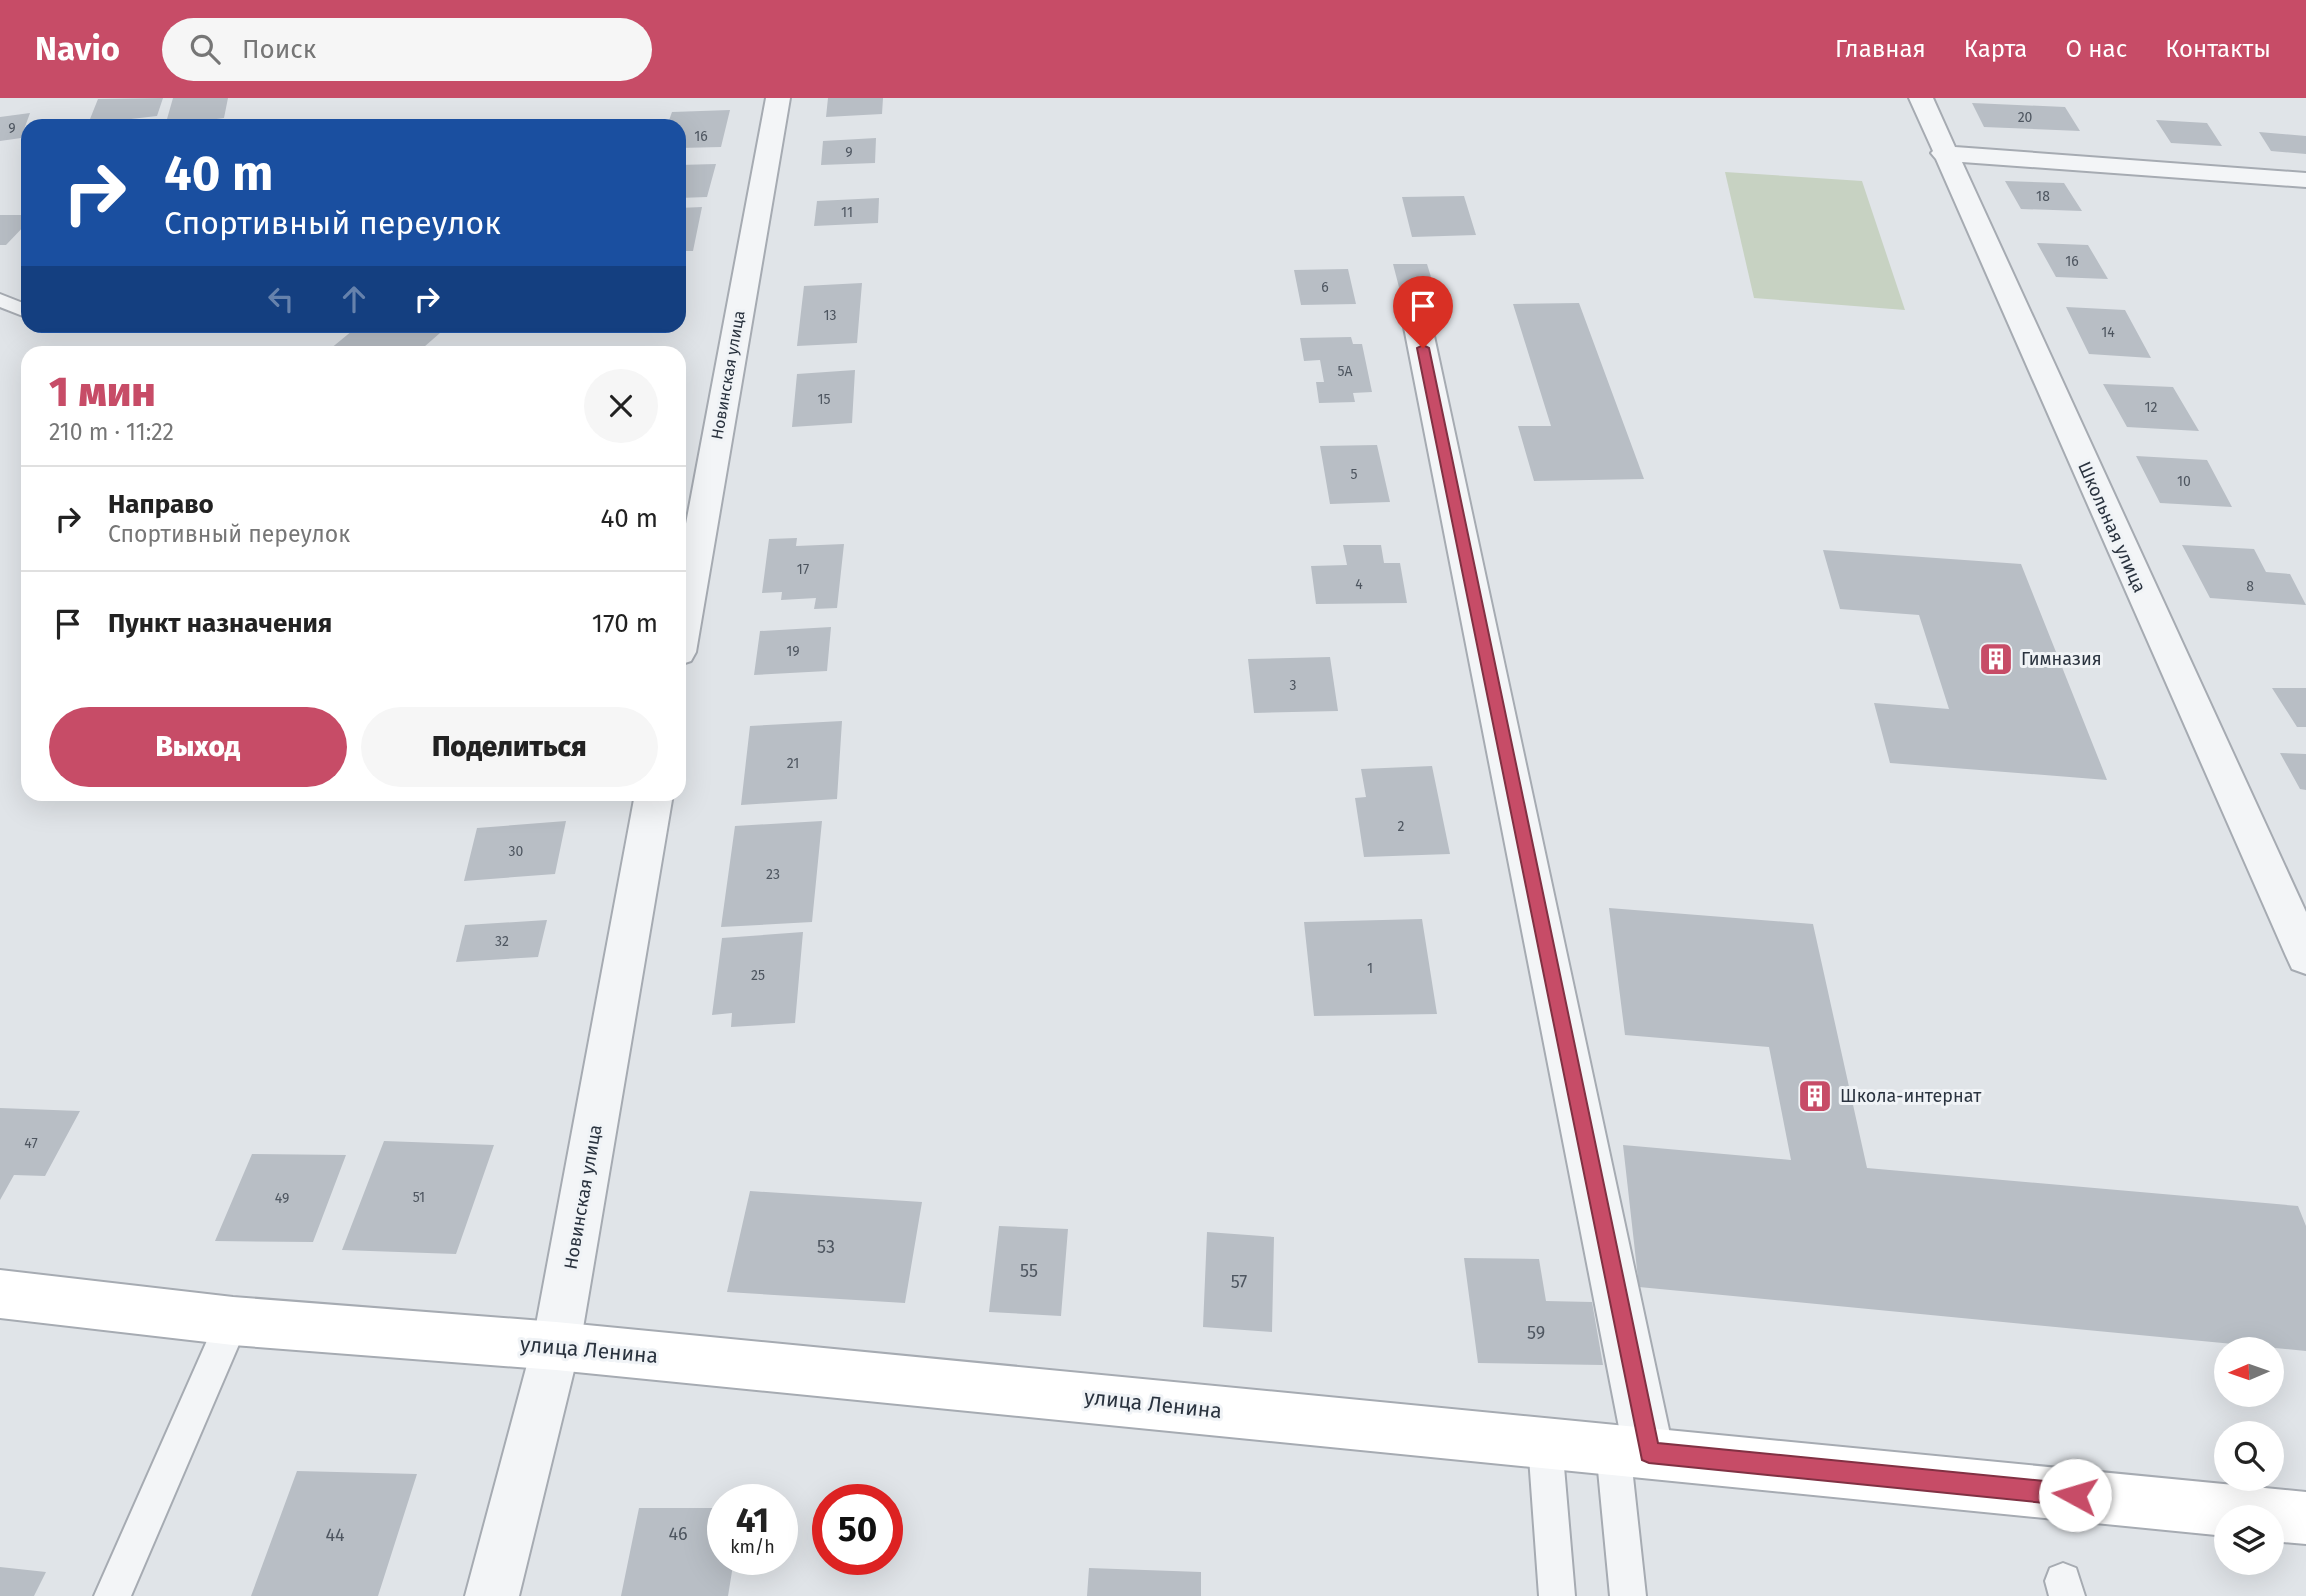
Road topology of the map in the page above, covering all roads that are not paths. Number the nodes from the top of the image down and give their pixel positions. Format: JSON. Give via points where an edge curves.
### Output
{"nodes":[{"id":1,"x":778,"y":98,"type":"edge"},
{"id":2,"x":1920,"y":98,"type":"edge"},
{"id":3,"x":1943,"y":153,"type":"junction"},
{"id":4,"x":2306,"y":180,"type":"edge"},
{"id":5,"x":0,"y":300,"type":"edge"},
{"id":6,"x":21,"y":309,"type":"edge"},
{"id":7,"x":1417,"y":321,"type":"dead end"},
{"id":8,"x":686,"y":613,"type":"edge"},
{"id":9,"x":653,"y":801,"type":"edge"},
{"id":10,"x":2306,"y":956,"type":"edge"},
{"id":11,"x":0,"y":1294,"type":"edge"},
{"id":12,"x":233,"y":1321,"type":"junction"},
{"id":13,"x":556,"y":1346,"type":"junction"},
{"id":14,"x":1545,"y":1443,"type":"junction"},
{"id":15,"x":1631,"y":1451,"type":"junction"},
{"id":16,"x":2306,"y":1518,"type":"edge"},
{"id":17,"x":112,"y":1596,"type":"edge"},
{"id":18,"x":492,"y":1596,"type":"edge"},
{"id":19,"x":1557,"y":1596,"type":"edge"},
{"id":20,"x":1628,"y":1596,"type":"edge"}],
"edges":[{"from":1,"to":8,"type":"street","name":"Новинская улица"},
{"from":2,"to":3,"type":"street","name":"Школьная улица"},
{"from":3,"to":4,"type":"street"},
{"from":3,"to":10,"type":"street","name":"Школьная улица"},
{"from":5,"to":6,"type":"lane"},
{"from":7,"to":15,"type":"street"},
{"from":9,"to":13,"type":"street","name":"Новинская улица"},
{"from":11,"to":12,"type":"main road","name":"улица Ленина"},
{"from":12,"to":13,"type":"main road","name":"улица Ленина"},
{"from":12,"to":17,"type":"lane"},
{"from":13,"to":14,"type":"main road","name":"улица Ленина"},
{"from":13,"to":18,"type":"street","name":"Новинская улица"},
{"from":14,"to":15,"type":"main road","name":"улица Ленина"},
{"from":14,"to":19,"type":"lane"},
{"from":15,"to":16,"type":"main road","name":"улица Ленина"},
{"from":15,"to":20,"type":"lane"}]}
